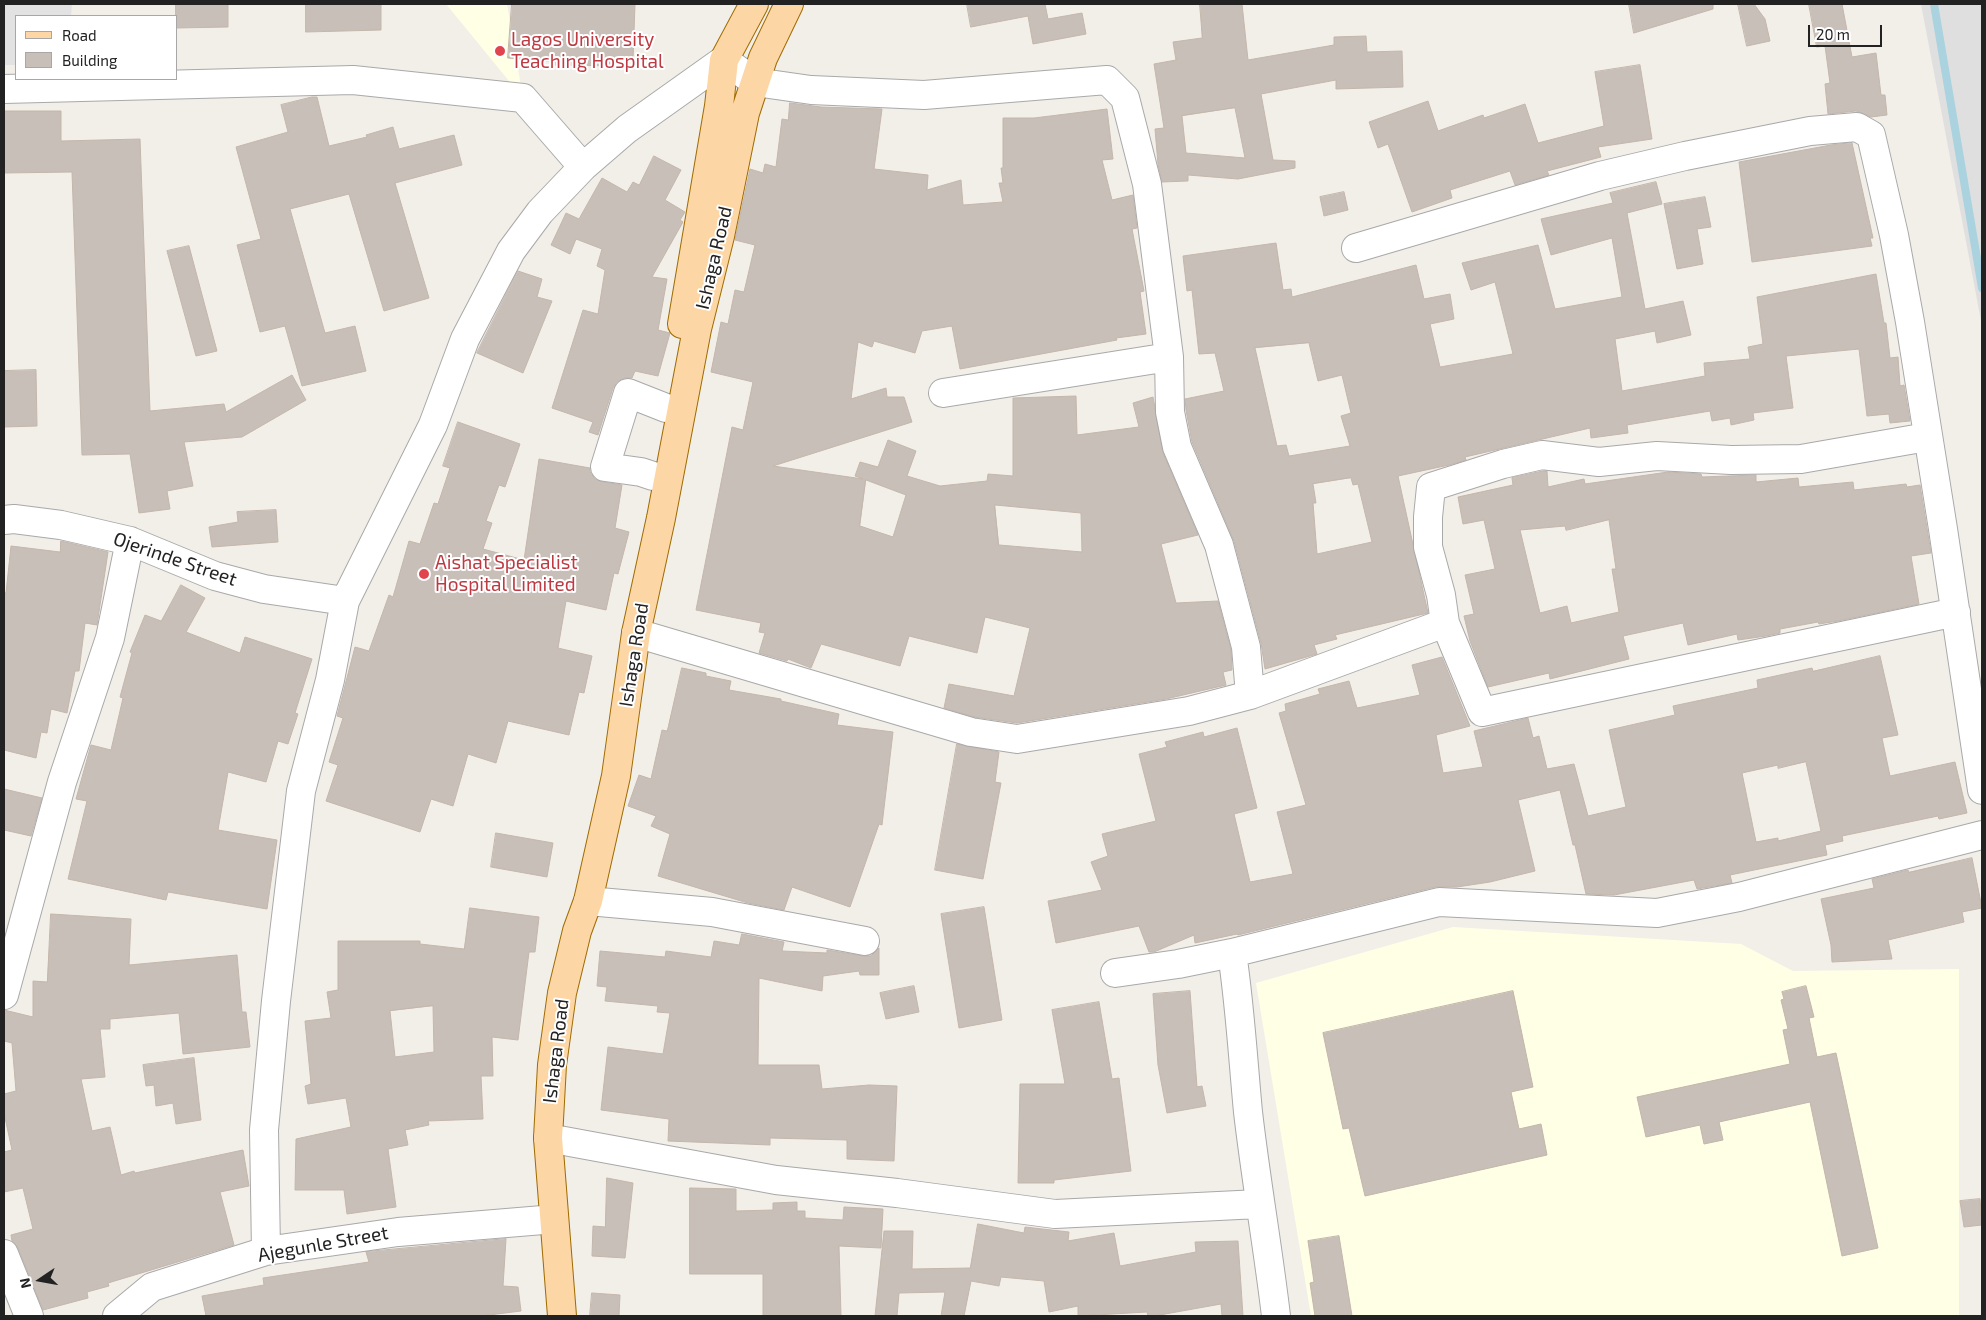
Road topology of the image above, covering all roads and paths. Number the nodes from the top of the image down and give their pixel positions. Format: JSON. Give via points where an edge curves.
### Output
{"nodes":[{"id":1,"x":754,"y":4,"type":"edge"},
{"id":2,"x":789,"y":4,"type":"edge"},
{"id":3,"x":724,"y":60,"type":"junction"},
{"id":4,"x":755,"y":82,"type":"junction"},
{"id":5,"x":4,"y":89,"type":"edge"},
{"id":6,"x":583,"y":166,"type":"junction"},
{"id":7,"x":1356,"y":248,"type":"dead end"},
{"id":8,"x":1169,"y":357,"type":"junction"},
{"id":9,"x":943,"y":393,"type":"dead end"},
{"id":10,"x":666,"y":408,"type":"junction"},
{"id":11,"x":1927,"y":437,"type":"junction"},
{"id":12,"x":653,"y":476,"type":"junction"},
{"id":13,"x":4,"y":520,"type":"edge"},
{"id":14,"x":130,"y":541,"type":"junction"},
{"id":15,"x":346,"y":602,"type":"junction"},
{"id":16,"x":1956,"y":612,"type":"junction"},
{"id":17,"x":1445,"y":624,"type":"junction"},
{"id":18,"x":636,"y":633,"type":"junction"},
{"id":19,"x":1250,"y":695,"type":"junction"},
{"id":20,"x":1982,"y":790,"type":"edge"},
{"id":21,"x":1982,"y":835,"type":"edge"},
{"id":22,"x":588,"y":901,"type":"junction"},
{"id":23,"x":865,"y":941,"type":"dead end"},
{"id":24,"x":1232,"y":953,"type":"junction"},
{"id":25,"x":1115,"y":973,"type":"dead end"},
{"id":26,"x":4,"y":995,"type":"edge"},
{"id":27,"x":548,"y":1138,"type":"junction"},
{"id":28,"x":1259,"y":1204,"type":"junction"},
{"id":29,"x":543,"y":1220,"type":"junction"},
{"id":30,"x":266,"y":1251,"type":"junction"},
{"id":31,"x":5,"y":1261,"type":"edge"},
{"id":32,"x":28,"y":1316,"type":"edge"},
{"id":33,"x":117,"y":1316,"type":"edge"},
{"id":34,"x":550,"y":1316,"type":"edge"},
{"id":35,"x":562,"y":1316,"type":"edge"},
{"id":36,"x":1276,"y":1316,"type":"edge"}],
"edges":[{"from":1,"to":3,"type":"main road","name":"Ishaga Road"},
{"from":2,"to":4,"type":"main road","name":"Ishaga Road"},
{"from":3,"to":4,"type":"street"},
{"from":3,"to":6,"type":"street","via":[[627,129]]},
{"from":3,"to":10,"type":"main road","name":"Ishaga Road","via":[[719,106]]},
{"from":4,"to":8,"type":"street","via":[[811,90],[924,94],[1107,80],[1125,98],[1147,184]]},
{"from":4,"to":18,"type":"main road","name":"Ishaga Road","via":[[745,113],[697,329],[662,518]]},
{"from":5,"to":6,"type":"street","via":[[354,80],[523,98]]},
{"from":6,"to":15,"type":"street","via":[[540,212],[511,252],[490,289],[465,339],[433,426]]},
{"from":7,"to":11,"type":"street","via":[[1600,176],[1810,131],[1857,126],[1870,134],[1875,146],[1894,234]]},
{"from":8,"to":9,"type":"street"},
{"from":8,"to":19,"type":"street","via":[[1170,412],[1177,447],[1219,545],[1246,647]]},
{"from":10,"to":12,"type":"main road","name":"Ishaga Road"},
{"from":10,"to":12,"type":"street","via":[[628,393],[606,468]]},
{"from":11,"to":16,"type":"street"},
{"from":11,"to":17,"type":"street","via":[[1801,459],[1657,456],[1599,462],[1542,456],[1503,464],[1432,487],[1428,547]]},
{"from":12,"to":29,"type":"main road","name":"Ishaga Road","via":[[641,528],[589,830],[545,1029],[538,1078]]},
{"from":13,"to":14,"type":"street","name":"Ojerinde Street","via":[[61,525]]},
{"from":14,"to":15,"type":"street","name":"Ojerinde Street","via":[[215,576]]},
{"from":14,"to":26,"type":"street","via":[[110,638],[62,782]]},
{"from":15,"to":30,"type":"street","via":[[330,680],[301,791],[264,1130]]},
{"from":16,"to":17,"type":"street","via":[[1482,712]]},
{"from":16,"to":20,"type":"street"},
{"from":17,"to":19,"type":"street"},
{"from":18,"to":19,"type":"street","via":[[971,732],[1017,739],[1189,711]]},
{"from":18,"to":22,"type":"main road","name":"Ishaga Road","via":[[616,776]]},
{"from":21,"to":24,"type":"street","via":[[1739,897],[1657,913],[1439,902]]},
{"from":22,"to":23,"type":"street","via":[[712,912]]},
{"from":22,"to":27,"type":"main road","name":"Ishaga Road","via":[[562,993],[552,1065]]},
{"from":24,"to":25,"type":"street"},
{"from":24,"to":28,"type":"street"},
{"from":27,"to":28,"type":"street","via":[[776,1180],[1055,1214]]},
{"from":27,"to":35,"type":"main road","name":"Ishaga Road"},
{"from":28,"to":36,"type":"street"},
{"from":29,"to":30,"type":"street","name":"Ajegunle Street","via":[[398,1232]]},
{"from":29,"to":34,"type":"main road","name":"Ishaga Road"},
{"from":30,"to":33,"type":"street","name":"Ajegunle Street","via":[[152,1287]]},
{"from":31,"to":32,"type":"street"}]}
